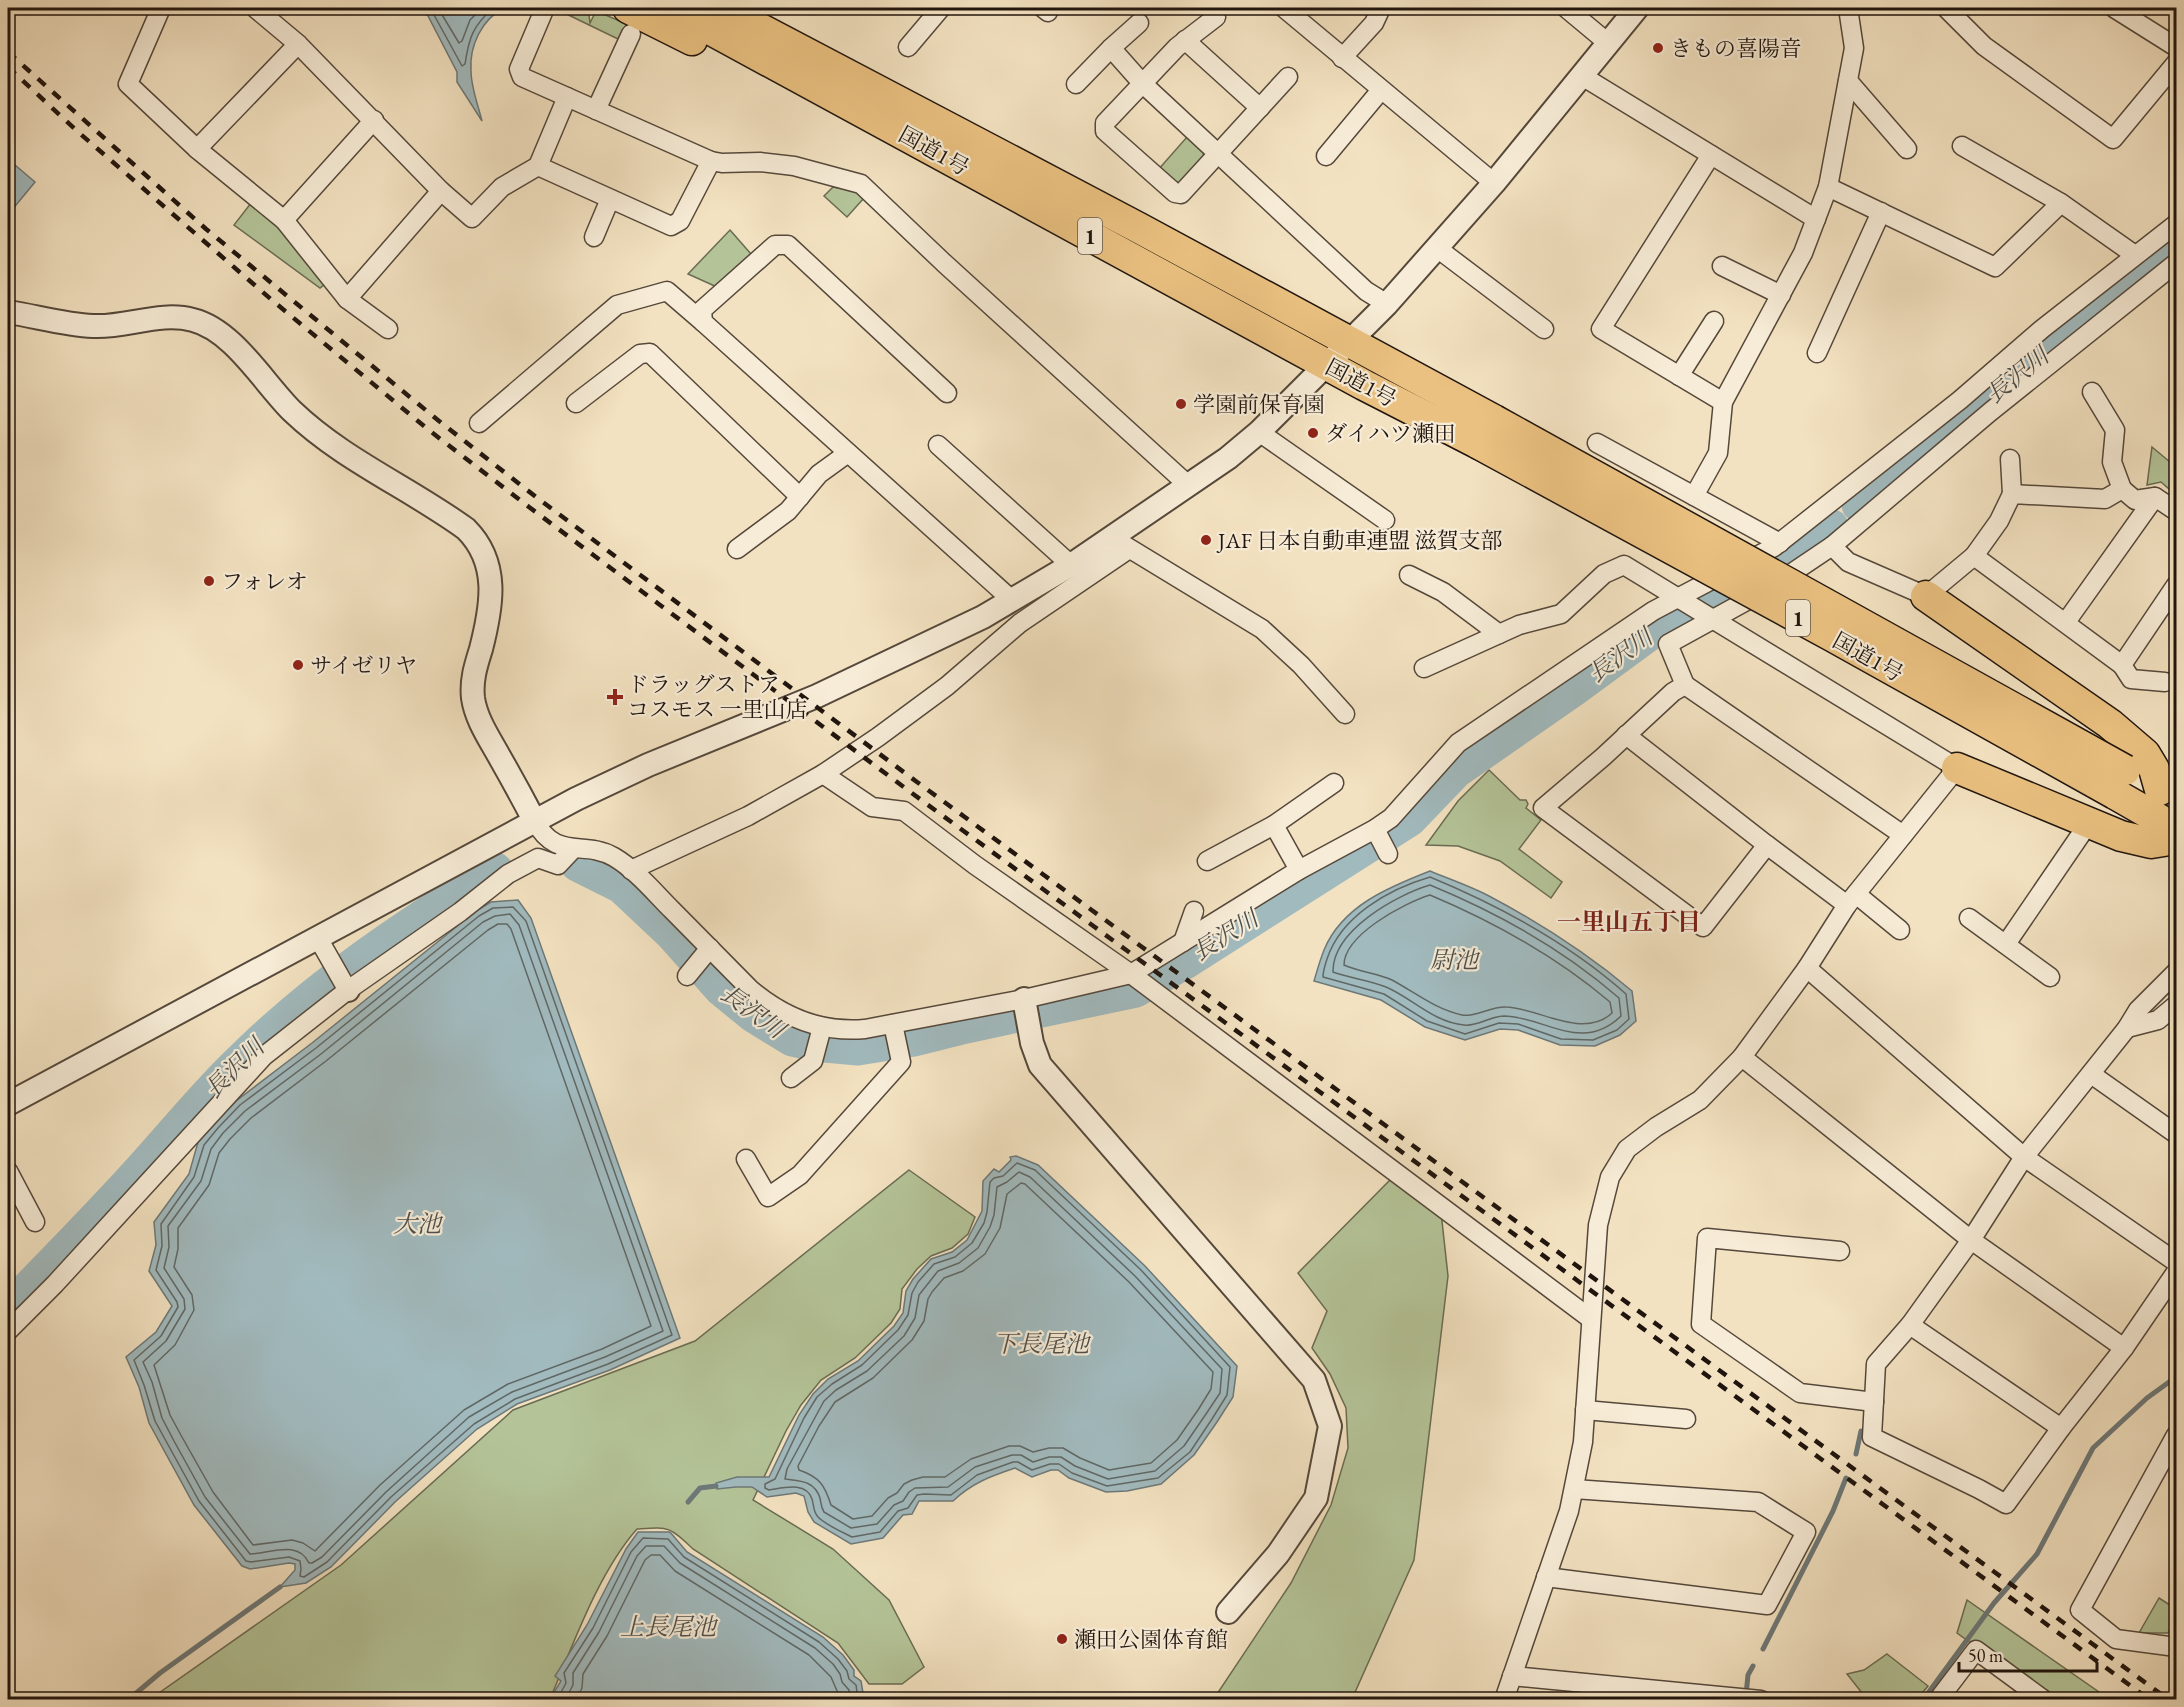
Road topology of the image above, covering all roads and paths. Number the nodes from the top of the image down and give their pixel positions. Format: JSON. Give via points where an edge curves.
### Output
{"nodes":[{"id":1,"x":161,"y":8,"type":"edge"},
{"id":2,"x":255,"y":8,"type":"edge"},
{"id":3,"x":671,"y":8,"type":"edge"},
{"id":4,"x":751,"y":8,"type":"edge"},
{"id":5,"x":941,"y":8,"type":"edge"},
{"id":6,"x":1284,"y":8,"type":"edge"},
{"id":7,"x":1381,"y":8,"type":"edge"},
{"id":8,"x":1566,"y":8,"type":"edge"},
{"id":9,"x":1637,"y":8,"type":"edge"},
{"id":10,"x":1848,"y":8,"type":"edge"},
{"id":11,"x":1946,"y":8,"type":"edge"},
{"id":12,"x":2114,"y":8,"type":"edge"},
{"id":13,"x":544,"y":10,"type":"dead end"},
{"id":14,"x":1216,"y":17,"type":"dead end"},
{"id":15,"x":630,"y":21,"type":"edge"},
{"id":16,"x":1139,"y":23,"type":"dead end"},
{"id":17,"x":706,"y":25,"type":"edge"},
{"id":18,"x":1185,"y":40,"type":"junction"},
{"id":19,"x":1608,"y":43,"type":"junction"},
{"id":20,"x":298,"y":44,"type":"junction"},
{"id":21,"x":908,"y":47,"type":"dead end"},
{"id":22,"x":2176,"y":47,"type":"edge"},
{"id":23,"x":1110,"y":48,"type":"junction"},
{"id":24,"x":1342,"y":58,"type":"junction"},
{"id":25,"x":2176,"y":63,"type":"edge"},
{"id":26,"x":806,"y":66,"type":"junction"},
{"id":27,"x":1582,"y":76,"type":"junction"},
{"id":28,"x":1288,"y":77,"type":"dead end"},
{"id":29,"x":1848,"y":81,"type":"junction"},
{"id":30,"x":1142,"y":83,"type":"junction"},
{"id":31,"x":1076,"y":84,"type":"dead end"},
{"id":32,"x":1381,"y":90,"type":"junction"},
{"id":33,"x":567,"y":97,"type":"junction"},
{"id":34,"x":1260,"y":108,"type":"junction"},
{"id":35,"x":596,"y":110,"type":"junction"},
{"id":36,"x":374,"y":120,"type":"junction"},
{"id":37,"x":1962,"y":146,"type":"dead end"},
{"id":38,"x":197,"y":149,"type":"junction"},
{"id":39,"x":1907,"y":149,"type":"dead end"},
{"id":40,"x":1218,"y":154,"type":"junction"},
{"id":41,"x":1711,"y":155,"type":"junction"},
{"id":42,"x":1326,"y":156,"type":"dead end"},
{"id":43,"x":711,"y":161,"type":"junction"},
{"id":44,"x":538,"y":166,"type":"junction"},
{"id":45,"x":1494,"y":183,"type":"junction"},
{"id":46,"x":1828,"y":187,"type":"junction"},
{"id":47,"x":441,"y":191,"type":"junction"},
{"id":48,"x":610,"y":199,"type":"junction"},
{"id":49,"x":2061,"y":203,"type":"junction"},
{"id":50,"x":1881,"y":212,"type":"junction"},
{"id":51,"x":1816,"y":219,"type":"junction"},
{"id":52,"x":284,"y":220,"type":"junction"},
{"id":53,"x":2176,"y":224,"type":"edge"},
{"id":54,"x":594,"y":237,"type":"dead end"},
{"id":55,"x":1437,"y":248,"type":"junction"},
{"id":56,"x":2135,"y":255,"type":"junction"},
{"id":57,"x":2176,"y":263,"type":"edge"},
{"id":58,"x":1722,"y":266,"type":"dead end"},
{"id":59,"x":1780,"y":295,"type":"junction"},
{"id":60,"x":347,"y":299,"type":"junction"},
{"id":61,"x":1387,"y":304,"type":"junction"},
{"id":62,"x":8,"y":312,"type":"edge"},
{"id":63,"x":1714,"y":321,"type":"dead end"},
{"id":64,"x":703,"y":322,"type":"junction"},
{"id":65,"x":388,"y":329,"type":"dead end"},
{"id":66,"x":1544,"y":329,"type":"dead end"},
{"id":67,"x":1350,"y":341,"type":"junction"},
{"id":68,"x":1817,"y":353,"type":"dead end"},
{"id":69,"x":1326,"y":364,"type":"junction"},
{"id":70,"x":1679,"y":376,"type":"junction"},
{"id":71,"x":2092,"y":392,"type":"dead end"},
{"id":72,"x":947,"y":393,"type":"dead end"},
{"id":73,"x":1723,"y":402,"type":"junction"},
{"id":74,"x":576,"y":403,"type":"dead end"},
{"id":75,"x":479,"y":423,"type":"dead end"},
{"id":76,"x":1259,"y":432,"type":"junction"},
{"id":77,"x":1486,"y":432,"type":"junction"},
{"id":78,"x":1597,"y":443,"type":"dead end"},
{"id":79,"x":938,"y":445,"type":"dead end"},
{"id":80,"x":848,"y":453,"type":"junction"},
{"id":81,"x":2010,"y":459,"type":"dead end"},
{"id":82,"x":1188,"y":485,"type":"junction"},
{"id":83,"x":2122,"y":489,"type":"junction"},
{"id":84,"x":2012,"y":494,"type":"junction"},
{"id":85,"x":1694,"y":496,"type":"junction"},
{"id":86,"x":800,"y":497,"type":"junction"},
{"id":87,"x":2155,"y":497,"type":"junction"},
{"id":88,"x":1833,"y":502,"type":"junction"},
{"id":89,"x":2176,"y":511,"type":"edge"},
{"id":90,"x":1385,"y":520,"type":"dead end"},
{"id":91,"x":1854,"y":526,"type":"junction"},
{"id":92,"x":1121,"y":543,"type":"junction"},
{"id":93,"x":1780,"y":543,"type":"junction"},
{"id":94,"x":1832,"y":546,"type":"junction"},
{"id":95,"x":737,"y":549,"type":"dead end"},
{"id":96,"x":1974,"y":556,"type":"junction"},
{"id":97,"x":1071,"y":565,"type":"junction"},
{"id":98,"x":1409,"y":575,"type":"dead end"},
{"id":99,"x":2176,"y":585,"type":"edge"},
{"id":100,"x":1926,"y":596,"type":"junction"},
{"id":101,"x":1679,"y":597,"type":"junction"},
{"id":102,"x":1013,"y":601,"type":"junction"},
{"id":103,"x":1715,"y":620,"type":"junction"},
{"id":104,"x":2066,"y":622,"type":"junction"},
{"id":105,"x":1499,"y":634,"type":"junction"},
{"id":106,"x":2122,"y":665,"type":"junction"},
{"id":107,"x":1424,"y":668,"type":"dead end"},
{"id":108,"x":2165,"y":682,"type":"dead end"},
{"id":109,"x":1685,"y":685,"type":"junction"},
{"id":110,"x":1345,"y":714,"type":"dead end"},
{"id":111,"x":1626,"y":735,"type":"junction"},
{"id":112,"x":1957,"y":768,"type":"junction"},
{"id":113,"x":823,"y":774,"type":"junction"},
{"id":114,"x":2120,"y":782,"type":"junction"},
{"id":115,"x":1334,"y":783,"type":"dead end"},
{"id":116,"x":2168,"y":795,"type":"edge"},
{"id":117,"x":534,"y":820,"type":"junction"},
{"id":118,"x":2088,"y":824,"type":"junction"},
{"id":119,"x":1274,"y":825,"type":"junction"},
{"id":120,"x":1375,"y":829,"type":"junction"},
{"id":121,"x":2176,"y":829,"type":"edge"},
{"id":122,"x":1903,"y":835,"type":"junction"},
{"id":123,"x":2176,"y":839,"type":"edge"},
{"id":124,"x":1767,"y":845,"type":"junction"},
{"id":125,"x":573,"y":849,"type":"junction"},
{"id":126,"x":1388,"y":853,"type":"dead end"},
{"id":127,"x":1207,"y":861,"type":"dead end"},
{"id":128,"x":631,"y":870,"type":"junction"},
{"id":129,"x":1299,"y":870,"type":"junction"},
{"id":130,"x":1851,"y":900,"type":"junction"},
{"id":131,"x":1194,"y":911,"type":"dead end"},
{"id":132,"x":1969,"y":918,"type":"dead end"},
{"id":133,"x":1900,"y":930,"type":"dead end"},
{"id":134,"x":317,"y":937,"type":"junction"},
{"id":135,"x":1183,"y":942,"type":"junction"},
{"id":136,"x":2006,"y":944,"type":"junction"},
{"id":137,"x":710,"y":949,"type":"junction"},
{"id":138,"x":1808,"y":968,"type":"junction"},
{"id":139,"x":2176,"y":972,"type":"edge"},
{"id":140,"x":1131,"y":974,"type":"junction"},
{"id":141,"x":688,"y":975,"type":"dead end"},
{"id":142,"x":2050,"y":976,"type":"dead end"},
{"id":143,"x":348,"y":990,"type":"junction"},
{"id":144,"x":1024,"y":999,"type":"junction"},
{"id":145,"x":2176,"y":1005,"type":"edge"},
{"id":146,"x":893,"y":1024,"type":"junction"},
{"id":147,"x":822,"y":1028,"type":"junction"},
{"id":148,"x":2127,"y":1028,"type":"junction"},
{"id":149,"x":1742,"y":1057,"type":"junction"},
{"id":150,"x":2091,"y":1074,"type":"junction"},
{"id":151,"x":791,"y":1078,"type":"dead end"},
{"id":152,"x":8,"y":1104,"type":"edge"},
{"id":153,"x":2176,"y":1134,"type":"edge"},
{"id":154,"x":2025,"y":1157,"type":"junction"},
{"id":155,"x":746,"y":1159,"type":"dead end"},
{"id":156,"x":8,"y":1171,"type":"edge"},
{"id":157,"x":35,"y":1222,"type":"dead end"},
{"id":158,"x":1971,"y":1240,"type":"junction"},
{"id":159,"x":1840,"y":1251,"type":"dead end"},
{"id":160,"x":2176,"y":1262,"type":"edge"},
{"id":161,"x":2176,"y":1272,"type":"edge"},
{"id":162,"x":1592,"y":1319,"type":"junction"},
{"id":163,"x":1910,"y":1325,"type":"junction"},
{"id":164,"x":8,"y":1330,"type":"edge"},
{"id":165,"x":2124,"y":1348,"type":"junction"},
{"id":166,"x":1874,"y":1402,"type":"junction"},
{"id":167,"x":1585,"y":1410,"type":"junction"},
{"id":168,"x":1686,"y":1419,"type":"dead end"},
{"id":169,"x":2061,"y":1428,"type":"junction"},
{"id":170,"x":2176,"y":1435,"type":"edge"},
{"id":171,"x":1574,"y":1489,"type":"junction"},
{"id":172,"x":1546,"y":1577,"type":"junction"},
{"id":173,"x":1228,"y":1612,"type":"dead end"},
{"id":174,"x":2176,"y":1647,"type":"edge"},
{"id":175,"x":1512,"y":1676,"type":"junction"},
{"id":176,"x":1730,"y":1697,"type":"edge"},
{"id":177,"x":1760,"y":1699,"type":"edge"},
{"id":178,"x":1940,"y":1699,"type":"edge"},
{"id":179,"x":1504,"y":1700,"type":"edge"},
{"id":180,"x":2044,"y":1700,"type":"edge"}],
"edges":[{"from":1,"to":38,"type":"street","via":[[128,84]]},
{"from":2,"to":20,"type":"street"},
{"from":3,"to":17,"type":"highway","name":"国道1号","number":"1"},
{"from":4,"to":26,"type":"highway"},
{"from":5,"to":21,"type":"street"},
{"from":6,"to":24,"type":"street"},
{"from":7,"to":24,"type":"street","via":[[1374,23]]},
{"from":8,"to":19,"type":"street"},
{"from":9,"to":19,"type":"street"},
{"from":10,"to":29,"type":"street","via":[[1854,48]]},
{"from":11,"to":25,"type":"street","via":[[1984,46],[2113,139]]},
{"from":12,"to":22,"type":"street"},
{"from":13,"to":33,"type":"street","via":[[519,69],[522,77]]},
{"from":14,"to":18,"type":"street"},
{"from":15,"to":17,"type":"highway"},
{"from":15,"to":35,"type":"street"},
{"from":16,"to":23,"type":"street"},
{"from":17,"to":26,"type":"highway","name":"国道1号","number":"1"},
{"from":18,"to":30,"type":"street"},
{"from":18,"to":34,"type":"street"},
{"from":19,"to":27,"type":"street"},
{"from":20,"to":36,"type":"street"},
{"from":20,"to":38,"type":"street"},
{"from":23,"to":30,"type":"street"},
{"from":23,"to":31,"type":"street"},
{"from":24,"to":32,"type":"street"},
{"from":26,"to":67,"type":"highway","name":"国道1号","number":"1"},
{"from":26,"to":69,"type":"highway","name":"国道1号","number":"1"},
{"from":27,"to":41,"type":"street"},
{"from":27,"to":45,"type":"street"},
{"from":28,"to":34,"type":"street"},
{"from":29,"to":39,"type":"street"},
{"from":29,"to":46,"type":"street"},
{"from":30,"to":40,"type":"street"},
{"from":30,"to":40,"type":"street","via":[[1105,123],[1105,131],[1175,194],[1181,194]]},
{"from":32,"to":42,"type":"street"},
{"from":32,"to":45,"type":"street"},
{"from":33,"to":35,"type":"street"},
{"from":33,"to":44,"type":"street"},
{"from":34,"to":40,"type":"street"},
{"from":35,"to":43,"type":"street"},
{"from":36,"to":47,"type":"street"},
{"from":36,"to":52,"type":"street"},
{"from":37,"to":49,"type":"street"},
{"from":38,"to":52,"type":"street"},
{"from":40,"to":61,"type":"street","via":[[1366,291]]},
{"from":41,"to":51,"type":"street"},
{"from":41,"to":70,"type":"street","via":[[1601,329]]},
{"from":43,"to":48,"type":"street","via":[[680,221],[671,226]]},
{"from":43,"to":82,"type":"street","via":[[794,166],[861,184]]},
{"from":44,"to":47,"type":"street","via":[[502,187],[472,218]]},
{"from":44,"to":48,"type":"street"},
{"from":45,"to":55,"type":"street"},
{"from":46,"to":50,"type":"street"},
{"from":46,"to":51,"type":"street"},
{"from":47,"to":60,"type":"street"},
{"from":48,"to":54,"type":"street"},
{"from":49,"to":50,"type":"street","via":[[1995,267]]},
{"from":49,"to":56,"type":"street"},
{"from":50,"to":68,"type":"street"},
{"from":51,"to":59,"type":"street"},
{"from":52,"to":60,"type":"street"},
{"from":53,"to":56,"type":"street"},
{"from":55,"to":61,"type":"street"},
{"from":55,"to":66,"type":"street"},
{"from":56,"to":88,"type":"street"},
{"from":57,"to":91,"type":"street"},
{"from":58,"to":59,"type":"street"},
{"from":59,"to":73,"type":"street"},
{"from":60,"to":65,"type":"street"},
{"from":61,"to":67,"type":"street"},
{"from":62,"to":117,"type":"street","via":[[92,326],[166,317],[205,324],[227,337],[273,391],[316,431],[466,529],[486,557],[492,591],[474,671],[474,700],[481,724]]},
{"from":63,"to":70,"type":"street"},
{"from":64,"to":72,"type":"street","via":[[702,310],[775,245],[788,245]]},
{"from":64,"to":75,"type":"street","via":[[667,291],[617,305]]},
{"from":64,"to":80,"type":"street"},
{"from":67,"to":69,"type":"street"},
{"from":67,"to":77,"type":"highway","name":"国道1号","number":"1"},
{"from":69,"to":76,"type":"street"},
{"from":69,"to":77,"type":"highway","name":"国道1号","number":"1"},
{"from":70,"to":73,"type":"street"},
{"from":71,"to":83,"type":"street","via":[[2115,430],[2112,462]]},
{"from":73,"to":85,"type":"street","via":[[1718,453]]},
{"from":74,"to":86,"type":"street","via":[[640,354],[650,353]]},
{"from":76,"to":82,"type":"street"},
{"from":76,"to":90,"type":"street"},
{"from":77,"to":114,"type":"highway","name":"国道1号","number":"1","bridge":true},
{"from":78,"to":85,"type":"street"},
{"from":79,"to":97,"type":"street"},
{"from":80,"to":86,"type":"street","via":[[819,474]]},
{"from":80,"to":102,"type":"street"},
{"from":81,"to":84,"type":"street"},
{"from":82,"to":92,"type":"street"},
{"from":83,"to":84,"type":"street","via":[[2105,500]]},
{"from":83,"to":87,"type":"street","via":[[2134,500]]},
{"from":84,"to":96,"type":"street","via":[[1999,521]]},
{"from":85,"to":93,"type":"street"},
{"from":86,"to":95,"type":"street","via":[[788,511]]},
{"from":87,"to":89,"type":"street"},
{"from":87,"to":104,"type":"street"},
{"from":88,"to":91,"type":"street"},
{"from":88,"to":93,"type":"street"},
{"from":91,"to":94,"type":"street"},
{"from":92,"to":97,"type":"street"},
{"from":92,"to":110,"type":"street","via":[[1262,629]]},
{"from":92,"to":113,"type":"street","via":[[947,686]]},
{"from":93,"to":101,"type":"street"},
{"from":94,"to":100,"type":"street","via":[[1848,562]]},
{"from":94,"to":103,"type":"street"},
{"from":96,"to":100,"type":"street"},
{"from":96,"to":104,"type":"street"},
{"from":97,"to":102,"type":"street"},
{"from":98,"to":105,"type":"street","via":[[1443,592]]},
{"from":99,"to":106,"type":"street"},
{"from":100,"to":116,"type":"highway","via":[[2110,724],[2145,754]]},
{"from":101,"to":103,"type":"street"},
{"from":101,"to":105,"type":"street","via":[[1624,565],[1604,574],[1561,614]]},
{"from":101,"to":120,"type":"street","via":[[1458,743],[1391,818]]},
{"from":102,"to":117,"type":"street","via":[[827,691],[648,765]]},
{"from":103,"to":109,"type":"street","via":[[1668,645]]},
{"from":103,"to":112,"type":"street"},
{"from":104,"to":106,"type":"street"},
{"from":105,"to":107,"type":"street"},
{"from":106,"to":108,"type":"street","via":[[2132,679]]},
{"from":109,"to":111,"type":"street"},
{"from":109,"to":122,"type":"street"},
{"from":111,"to":124,"type":"street"},
{"from":111,"to":124,"type":"street","via":[[1543,808],[1703,927]]},
{"from":112,"to":118,"type":"highway"},
{"from":112,"to":122,"type":"street"},
{"from":113,"to":128,"type":"street","via":[[748,816]]},
{"from":113,"to":140,"type":"street","via":[[872,807],[904,810],[975,865]]},
{"from":114,"to":116,"type":"highway","name":"国道1号","number":"1"},
{"from":114,"to":121,"type":"highway","name":"国道1号","number":"1"},
{"from":115,"to":119,"type":"street"},
{"from":117,"to":125,"type":"street","via":[[554,843]]},
{"from":117,"to":134,"type":"street"},
{"from":118,"to":123,"type":"highway","via":[[2151,843]]},
{"from":118,"to":136,"type":"street"},
{"from":119,"to":127,"type":"street"},
{"from":119,"to":129,"type":"street"},
{"from":120,"to":126,"type":"street"},
{"from":120,"to":129,"type":"street"},
{"from":122,"to":130,"type":"street"},
{"from":124,"to":130,"type":"street"},
{"from":125,"to":128,"type":"street","via":[[602,852]]},
{"from":125,"to":143,"type":"street","via":[[558,865],[538,858],[508,874]]},
{"from":128,"to":137,"type":"street"},
{"from":129,"to":135,"type":"street"},
{"from":130,"to":133,"type":"street"},
{"from":130,"to":138,"type":"street"},
{"from":131,"to":135,"type":"street"},
{"from":132,"to":136,"type":"street"},
{"from":134,"to":143,"type":"street"},
{"from":134,"to":152,"type":"street"},
{"from":135,"to":140,"type":"street"},
{"from":136,"to":142,"type":"street"},
{"from":137,"to":141,"type":"street"},
{"from":137,"to":147,"type":"street","via":[[766,1003]]},
{"from":138,"to":149,"type":"street"},
{"from":138,"to":154,"type":"street"},
{"from":139,"to":148,"type":"street","via":[[2138,1010]]},
{"from":140,"to":144,"type":"street"},
{"from":140,"to":162,"type":"street"},
{"from":143,"to":164,"type":"street","via":[[264,1056],[56,1284]]},
{"from":144,"to":146,"type":"street"},
{"from":144,"to":173,"type":"street","via":[[1040,1065],[1314,1380],[1330,1426],[1316,1498],[1278,1554]]},
{"from":145,"to":148,"type":"street","via":[[2158,1020]]},
{"from":146,"to":147,"type":"street","via":[[849,1030]]},
{"from":146,"to":155,"type":"street","via":[[901,1060],[800,1175],[768,1197]]},
{"from":147,"to":151,"type":"street","via":[[814,1060]]},
{"from":148,"to":150,"type":"street"},
{"from":149,"to":158,"type":"street"},
{"from":149,"to":162,"type":"street","via":[[1701,1100],[1627,1149],[1610,1177],[1598,1226]]},
{"from":150,"to":153,"type":"street"},
{"from":150,"to":154,"type":"street"},
{"from":154,"to":158,"type":"street"},
{"from":154,"to":160,"type":"street"},
{"from":156,"to":157,"type":"street"},
{"from":158,"to":163,"type":"street"},
{"from":158,"to":165,"type":"street"},
{"from":159,"to":166,"type":"street","via":[[1707,1238],[1701,1324],[1800,1393]]},
{"from":161,"to":165,"type":"street"},
{"from":162,"to":167,"type":"street"},
{"from":163,"to":166,"type":"street","via":[[1876,1364]]},
{"from":163,"to":169,"type":"street"},
{"from":165,"to":169,"type":"street"},
{"from":166,"to":169,"type":"street","via":[[1872,1437],[2006,1504]]},
{"from":167,"to":168,"type":"street"},
{"from":167,"to":171,"type":"street"},
{"from":170,"to":174,"type":"street","via":[[2080,1610],[2116,1639]]},
{"from":171,"to":172,"type":"street"},
{"from":171,"to":172,"type":"street","via":[[1758,1502],[1806,1532],[1767,1605]]},
{"from":172,"to":175,"type":"street"},
{"from":175,"to":176,"type":"street"},
{"from":175,"to":179,"type":"street"},
{"from":176,"to":177,"type":"street"},
{"from":178,"to":180,"type":"street","via":[[1976,1650]]}]}
